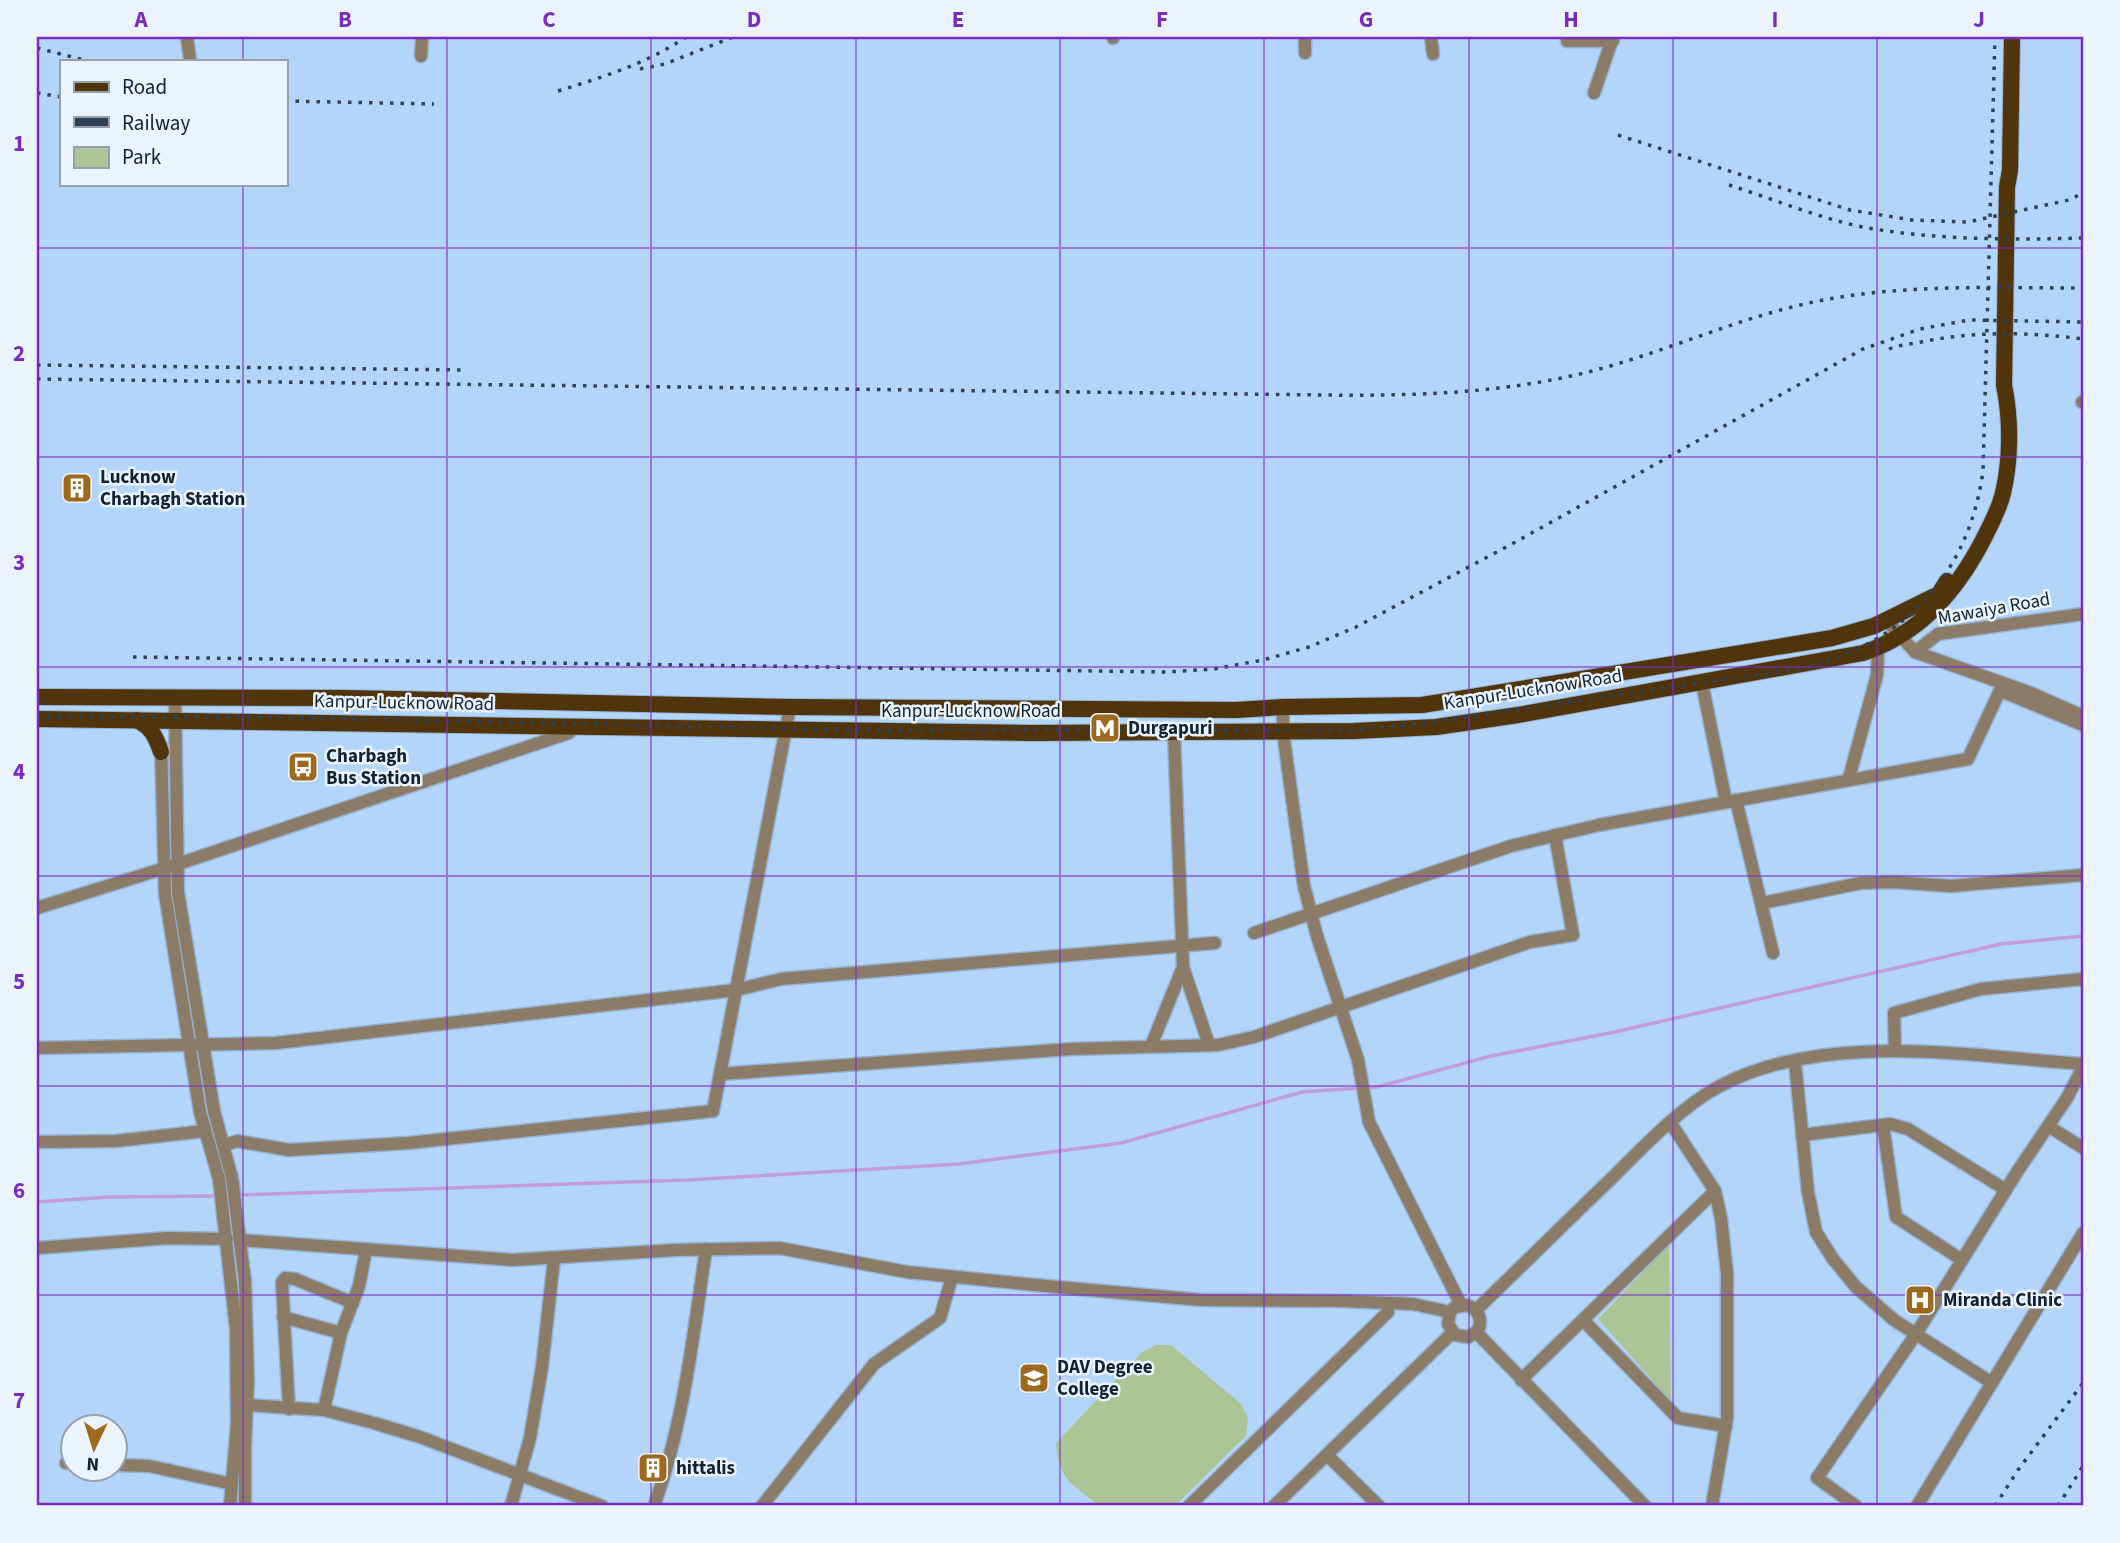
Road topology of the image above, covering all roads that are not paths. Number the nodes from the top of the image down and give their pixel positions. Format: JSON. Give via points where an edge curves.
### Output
{"nodes":[{"id":1,"x":187,"y":37,"type":"edge"},
{"id":2,"x":422,"y":37,"type":"edge"},
{"id":3,"x":1305,"y":37,"type":"edge"},
{"id":4,"x":1431,"y":37,"type":"edge"},
{"id":5,"x":1567,"y":37,"type":"edge"},
{"id":6,"x":2003,"y":37,"type":"edge"},
{"id":7,"x":2012,"y":37,"type":"edge"},
{"id":8,"x":1613,"y":39,"type":"edge"},
{"id":9,"x":1306,"y":53,"type":"dead end"},
{"id":10,"x":1433,"y":54,"type":"dead end"},
{"id":11,"x":421,"y":56,"type":"dead end"},
{"id":12,"x":190,"y":60,"type":"edge"},
{"id":13,"x":1594,"y":93,"type":"dead end"},
{"id":14,"x":2007,"y":187,"type":"junction"},
{"id":15,"x":2004,"y":385,"type":"junction"},
{"id":16,"x":2083,"y":614,"type":"edge"},
{"id":17,"x":1886,"y":620,"type":"junction"},
{"id":18,"x":1900,"y":636,"type":"junction"},
{"id":19,"x":1878,"y":648,"type":"junction"},
{"id":20,"x":1915,"y":652,"type":"junction"},
{"id":21,"x":1702,"y":683,"type":"junction"},
{"id":22,"x":2001,"y":687,"type":"junction"},
{"id":23,"x":167,"y":696,"type":"junction"},
{"id":24,"x":37,"y":697,"type":"edge"},
{"id":25,"x":344,"y":698,"type":"junction"},
{"id":26,"x":463,"y":701,"type":"junction"},
{"id":27,"x":790,"y":707,"type":"junction"},
{"id":28,"x":1283,"y":707,"type":"junction"},
{"id":29,"x":2083,"y":716,"type":"edge"},
{"id":30,"x":37,"y":719,"type":"edge"},
{"id":31,"x":136,"y":720,"type":"junction"},
{"id":32,"x":167,"y":720,"type":"junction"},
{"id":33,"x":343,"y":723,"type":"junction"},
{"id":34,"x":462,"y":725,"type":"junction"},
{"id":35,"x":2083,"y":725,"type":"edge"},
{"id":36,"x":571,"y":727,"type":"junction"},
{"id":37,"x":786,"y":730,"type":"junction"},
{"id":38,"x":1283,"y":732,"type":"junction"},
{"id":39,"x":1174,"y":733,"type":"junction"},
{"id":40,"x":161,"y":752,"type":"junction"},
{"id":41,"x":1849,"y":778,"type":"junction"},
{"id":42,"x":1731,"y":801,"type":"junction"},
{"id":43,"x":1555,"y":835,"type":"junction"},
{"id":44,"x":178,"y":864,"type":"junction"},
{"id":45,"x":165,"y":868,"type":"junction"},
{"id":46,"x":2083,"y":875,"type":"edge"},
{"id":47,"x":1762,"y":903,"type":"junction"},
{"id":48,"x":37,"y":908,"type":"edge"},
{"id":49,"x":1311,"y":913,"type":"junction"},
{"id":50,"x":1254,"y":933,"type":"dead end"},
{"id":51,"x":1215,"y":943,"type":"dead end"},
{"id":52,"x":1181,"y":946,"type":"junction"},
{"id":53,"x":1773,"y":953,"type":"dead end"},
{"id":54,"x":1183,"y":967,"type":"junction"},
{"id":55,"x":2083,"y":979,"type":"edge"},
{"id":56,"x":736,"y":990,"type":"junction"},
{"id":57,"x":1340,"y":1006,"type":"junction"},
{"id":58,"x":189,"y":1045,"type":"junction"},
{"id":59,"x":203,"y":1045,"type":"junction"},
{"id":60,"x":1209,"y":1045,"type":"junction"},
{"id":61,"x":1150,"y":1046,"type":"junction"},
{"id":62,"x":37,"y":1048,"type":"edge"},
{"id":63,"x":1895,"y":1051,"type":"junction"},
{"id":64,"x":1795,"y":1062,"type":"junction"},
{"id":65,"x":2083,"y":1065,"type":"edge"},
{"id":66,"x":720,"y":1074,"type":"junction"},
{"id":67,"x":1670,"y":1122,"type":"junction"},
{"id":68,"x":1883,"y":1125,"type":"junction"},
{"id":69,"x":2048,"y":1126,"type":"junction"},
{"id":70,"x":205,"y":1131,"type":"junction"},
{"id":71,"x":1802,"y":1135,"type":"junction"},
{"id":72,"x":37,"y":1142,"type":"edge"},
{"id":73,"x":225,"y":1145,"type":"junction"},
{"id":74,"x":2083,"y":1148,"type":"edge"},
{"id":75,"x":226,"y":1178,"type":"junction"},
{"id":76,"x":2006,"y":1190,"type":"junction"},
{"id":77,"x":1715,"y":1191,"type":"junction"},
{"id":78,"x":2083,"y":1233,"type":"edge"},
{"id":79,"x":233,"y":1239,"type":"junction"},
{"id":80,"x":37,"y":1248,"type":"edge"},
{"id":81,"x":706,"y":1249,"type":"junction"},
{"id":82,"x":366,"y":1250,"type":"junction"},
{"id":83,"x":554,"y":1259,"type":"junction"},
{"id":84,"x":1962,"y":1260,"type":"junction"},
{"id":85,"x":952,"y":1277,"type":"junction"},
{"id":86,"x":353,"y":1303,"type":"junction"},
{"id":87,"x":1388,"y":1303,"type":"junction"},
{"id":88,"x":1456,"y":1308,"type":"junction"},
{"id":89,"x":1476,"y":1310,"type":"junction"},
{"id":90,"x":283,"y":1317,"type":"junction"},
{"id":91,"x":1583,"y":1320,"type":"junction"},
{"id":92,"x":1476,"y":1332,"type":"junction"},
{"id":93,"x":1452,"y":1333,"type":"junction"},
{"id":94,"x":341,"y":1334,"type":"junction"},
{"id":95,"x":1916,"y":1334,"type":"junction"},
{"id":96,"x":1521,"y":1380,"type":"junction"},
{"id":97,"x":1993,"y":1383,"type":"junction"},
{"id":98,"x":247,"y":1405,"type":"junction"},
{"id":99,"x":289,"y":1409,"type":"junction"},
{"id":100,"x":324,"y":1410,"type":"junction"},
{"id":101,"x":1726,"y":1426,"type":"junction"},
{"id":102,"x":1327,"y":1455,"type":"junction"},
{"id":103,"x":130,"y":1465,"type":"edge"},
{"id":104,"x":520,"y":1475,"type":"junction"},
{"id":105,"x":232,"y":1484,"type":"junction"},
{"id":106,"x":230,"y":1506,"type":"edge"},
{"id":107,"x":245,"y":1506,"type":"edge"},
{"id":108,"x":512,"y":1506,"type":"edge"},
{"id":109,"x":602,"y":1506,"type":"edge"},
{"id":110,"x":654,"y":1506,"type":"edge"},
{"id":111,"x":762,"y":1506,"type":"edge"},
{"id":112,"x":1189,"y":1506,"type":"edge"},
{"id":113,"x":1274,"y":1506,"type":"edge"},
{"id":114,"x":1379,"y":1506,"type":"edge"},
{"id":115,"x":1645,"y":1506,"type":"edge"},
{"id":116,"x":1712,"y":1506,"type":"edge"},
{"id":117,"x":1857,"y":1506,"type":"edge"},
{"id":118,"x":1917,"y":1506,"type":"edge"}],
"edges":[{"from":1,"to":12,"type":"street"},
{"from":2,"to":11,"type":"street"},
{"from":3,"to":9,"type":"street"},
{"from":4,"to":10,"type":"street"},
{"from":5,"to":8,"type":"street","via":[[1567,41]]},
{"from":6,"to":14,"type":"main road","via":[[2001,168]]},
{"from":7,"to":14,"type":"main road"},
{"from":8,"to":13,"type":"street"},
{"from":14,"to":15,"type":"main road","name":"Kanpur-Lucknow Road"},
{"from":15,"to":17,"type":"main road","name":"Kanpur-Lucknow Road","via":[[1998,402],[1994,488],[1985,515],[1939,594]]},
{"from":15,"to":18,"type":"main road","name":"Kanpur-Lucknow Road","via":[[2007,466],[1994,519],[1959,581],[1939,606]]},
{"from":16,"to":20,"type":"street","name":"Mawaiya Road","via":[[1938,634]]},
{"from":17,"to":18,"type":"street"},
{"from":17,"to":28,"type":"main road","name":"Kanpur-Lucknow Road","via":[[1832,638],[1422,705]]},
{"from":18,"to":19,"type":"main road","name":"Kanpur-Lucknow Road"},
{"from":18,"to":20,"type":"street"},
{"from":19,"to":21,"type":"main road","name":"Kanpur-Lucknow Road"},
{"from":19,"to":41,"type":"street","via":[[1877,675]]},
{"from":20,"to":22,"type":"street"},
{"from":21,"to":38,"type":"main road","name":"Kanpur-Lucknow Road","via":[[1436,727]]},
{"from":21,"to":42,"type":"street"},
{"from":22,"to":29,"type":"street"},
{"from":22,"to":35,"type":"street"},
{"from":22,"to":41,"type":"street","via":[[1968,759]]},
{"from":23,"to":24,"type":"main road","name":"Kanpur-Lucknow Road"},
{"from":23,"to":25,"type":"main road","name":"Kanpur-Lucknow Road"},
{"from":23,"to":32,"type":"street"},
{"from":25,"to":26,"type":"main road","name":"Kanpur-Lucknow Road"},
{"from":25,"to":33,"type":"main road"},
{"from":26,"to":27,"type":"main road","name":"Kanpur-Lucknow Road"},
{"from":26,"to":34,"type":"main road"},
{"from":27,"to":28,"type":"main road","name":"Kanpur-Lucknow Road"},
{"from":27,"to":37,"type":"street"},
{"from":28,"to":38,"type":"street"},
{"from":30,"to":31,"type":"main road","name":"Kanpur-Lucknow Road"},
{"from":31,"to":32,"type":"main road","name":"Kanpur-Lucknow Road"},
{"from":31,"to":40,"type":"main road","via":[[153,732]]},
{"from":32,"to":33,"type":"main road","name":"Kanpur-Lucknow Road"},
{"from":32,"to":40,"type":"street"},
{"from":32,"to":44,"type":"street"},
{"from":33,"to":34,"type":"main road","name":"Kanpur-Lucknow Road"},
{"from":34,"to":36,"type":"main road","name":"Kanpur-Lucknow Road"},
{"from":36,"to":37,"type":"main road","name":"Kanpur-Lucknow Road"},
{"from":36,"to":44,"type":"street","via":[[569,733]]},
{"from":37,"to":39,"type":"main road","name":"Kanpur-Lucknow Road"},
{"from":37,"to":56,"type":"street"},
{"from":38,"to":39,"type":"main road","name":"Kanpur-Lucknow Road"},
{"from":38,"to":49,"type":"street"},
{"from":39,"to":52,"type":"street"},
{"from":40,"to":45,"type":"street"},
{"from":41,"to":42,"type":"street"},
{"from":42,"to":43,"type":"street"},
{"from":42,"to":47,"type":"street"},
{"from":43,"to":49,"type":"street","via":[[1511,845]]},
{"from":43,"to":57,"type":"street","via":[[1573,934],[1530,942]]},
{"from":44,"to":45,"type":"street"},
{"from":44,"to":59,"type":"street","via":[[178,892]]},
{"from":45,"to":48,"type":"street"},
{"from":45,"to":58,"type":"street"},
{"from":46,"to":47,"type":"street","via":[[1951,886],[1861,883]]},
{"from":47,"to":53,"type":"street"},
{"from":49,"to":50,"type":"street"},
{"from":49,"to":57,"type":"street"},
{"from":51,"to":52,"type":"street"},
{"from":52,"to":54,"type":"street"},
{"from":52,"to":56,"type":"street","via":[[781,979]]},
{"from":54,"to":60,"type":"street"},
{"from":54,"to":61,"type":"street"},
{"from":55,"to":63,"type":"street","via":[[1980,989],[1894,1013]]},
{"from":56,"to":59,"type":"street","via":[[276,1042]]},
{"from":56,"to":66,"type":"street"},
{"from":57,"to":60,"type":"street","via":[[1254,1037]]},
{"from":57,"to":88,"type":"street","via":[[1358,1060],[1369,1122]]},
{"from":58,"to":59,"type":"street"},
{"from":58,"to":62,"type":"street"},
{"from":58,"to":70,"type":"street"},
{"from":59,"to":73,"type":"street"},
{"from":60,"to":61,"type":"street"},
{"from":61,"to":66,"type":"street"},
{"from":63,"to":64,"type":"street","via":[[1842,1052]]},
{"from":63,"to":65,"type":"street"},
{"from":64,"to":67,"type":"street","via":[[1762,1069],[1717,1088]]},
{"from":64,"to":71,"type":"street"},
{"from":65,"to":69,"type":"street"},
{"from":66,"to":73,"type":"street","via":[[713,1111],[408,1143],[289,1150],[237,1141]]},
{"from":67,"to":77,"type":"street"},
{"from":67,"to":89,"type":"street"},
{"from":68,"to":71,"type":"street"},
{"from":68,"to":76,"type":"street","via":[[1908,1129]]},
{"from":68,"to":84,"type":"street","via":[[1896,1217]]},
{"from":69,"to":74,"type":"street"},
{"from":69,"to":76,"type":"street"},
{"from":70,"to":72,"type":"street","via":[[116,1141]]},
{"from":70,"to":75,"type":"street"},
{"from":71,"to":95,"type":"street","via":[[1816,1232],[1856,1287]]},
{"from":73,"to":75,"type":"street"},
{"from":75,"to":79,"type":"street","via":[[224,1217]]},
{"from":75,"to":79,"type":"street","via":[[238,1217]]},
{"from":76,"to":84,"type":"street"},
{"from":77,"to":91,"type":"street"},
{"from":77,"to":101,"type":"street","via":[[1727,1273]]},
{"from":78,"to":97,"type":"street"},
{"from":79,"to":80,"type":"street","via":[[167,1238]]},
{"from":79,"to":82,"type":"street"},
{"from":79,"to":98,"type":"street","via":[[248,1327]]},
{"from":79,"to":105,"type":"street","via":[[237,1424]]},
{"from":81,"to":83,"type":"street"},
{"from":81,"to":85,"type":"street","via":[[779,1248]]},
{"from":81,"to":110,"type":"street","via":[[683,1404]]},
{"from":82,"to":83,"type":"street"},
{"from":82,"to":86,"type":"street"},
{"from":83,"to":104,"type":"street","via":[[542,1367]]},
{"from":84,"to":95,"type":"street"},
{"from":85,"to":87,"type":"street","via":[[1201,1300]]},
{"from":85,"to":111,"type":"street","via":[[940,1318],[874,1364]]},
{"from":86,"to":90,"type":"street","via":[[285,1279]]},
{"from":86,"to":94,"type":"street"},
{"from":87,"to":88,"type":"street"},
{"from":87,"to":112,"type":"street","via":[[1388,1312]]},
{"from":88,"to":89,"type":"street","via":[[1467,1305]]},
{"from":88,"to":93,"type":"street","via":[[1448,1325]]},
{"from":89,"to":92,"type":"street","via":[[1480,1318]]},
{"from":90,"to":94,"type":"street"},
{"from":90,"to":99,"type":"street"},
{"from":91,"to":96,"type":"street"},
{"from":91,"to":101,"type":"street","via":[[1678,1418]]},
{"from":92,"to":93,"type":"street","via":[[1461,1338]]},
{"from":92,"to":96,"type":"street"},
{"from":93,"to":102,"type":"street"},
{"from":94,"to":100,"type":"street"},
{"from":95,"to":97,"type":"street"},
{"from":95,"to":117,"type":"street","via":[[1817,1478]]},
{"from":96,"to":115,"type":"street"},
{"from":97,"to":118,"type":"street"},
{"from":98,"to":99,"type":"street"},
{"from":98,"to":107,"type":"street"},
{"from":99,"to":100,"type":"street"},
{"from":100,"to":104,"type":"street","via":[[420,1437]]},
{"from":101,"to":116,"type":"street"},
{"from":102,"to":113,"type":"street"},
{"from":102,"to":114,"type":"street"},
{"from":103,"to":105,"type":"street"},
{"from":104,"to":108,"type":"street"},
{"from":104,"to":109,"type":"street"},
{"from":105,"to":106,"type":"street"}]}
